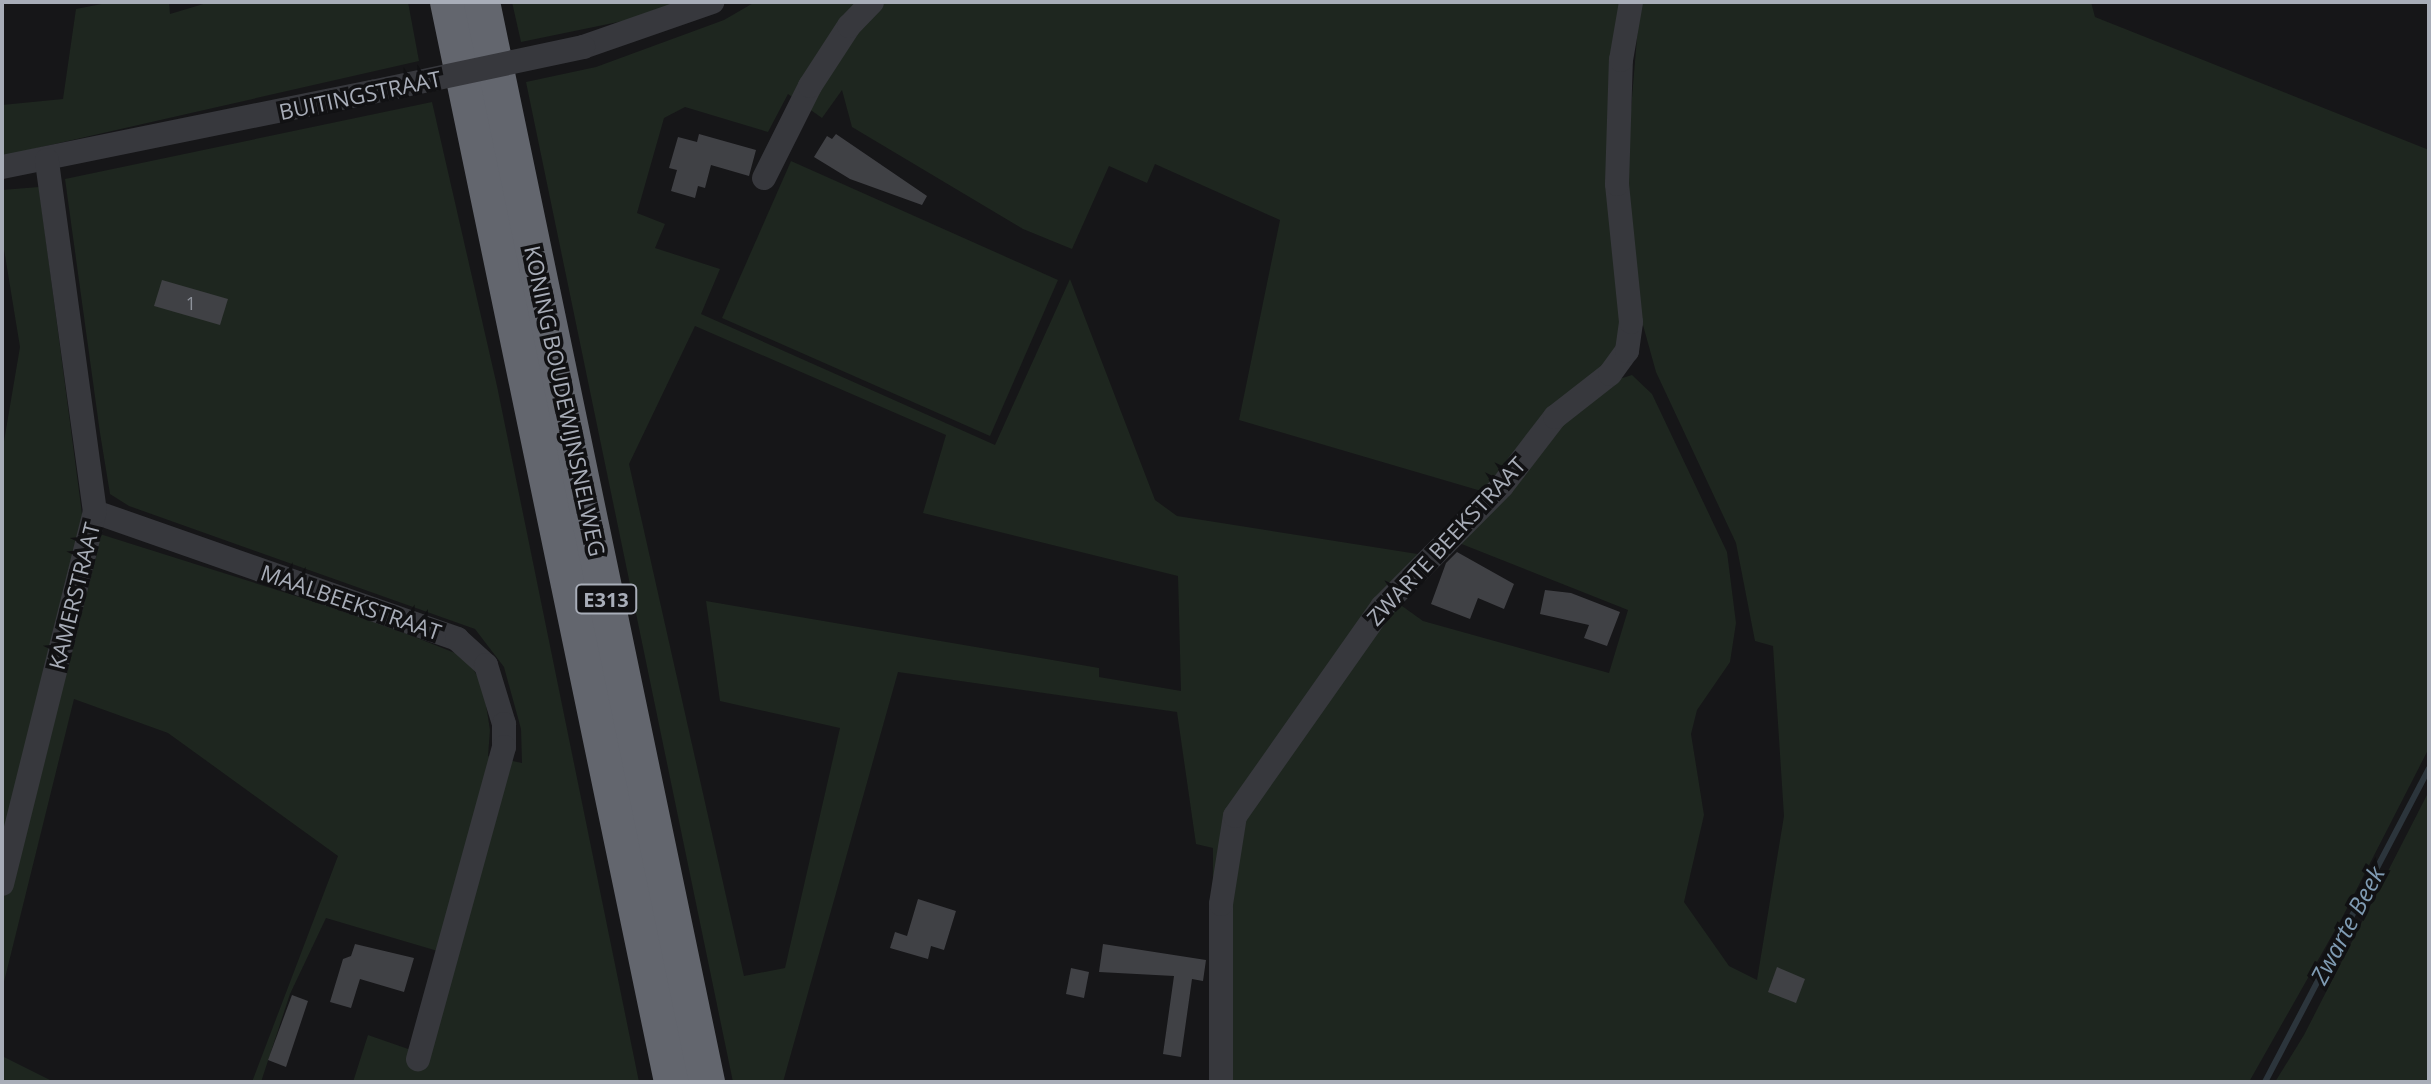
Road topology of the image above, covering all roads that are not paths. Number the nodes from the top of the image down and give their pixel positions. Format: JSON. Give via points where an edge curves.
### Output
{"nodes":[{"id":1,"x":448,"y":2,"type":"edge"},
{"id":2,"x":482,"y":2,"type":"edge"},
{"id":3,"x":712,"y":2,"type":"edge"},
{"id":4,"x":872,"y":2,"type":"edge"},
{"id":5,"x":1631,"y":2,"type":"edge"},
{"id":6,"x":47,"y":160,"type":"junction"},
{"id":7,"x":2,"y":167,"type":"edge"},
{"id":8,"x":764,"y":178,"type":"dead end"},
{"id":9,"x":95,"y":512,"type":"junction"},
{"id":10,"x":2,"y":884,"type":"edge"},
{"id":11,"x":418,"y":1059,"type":"dead end"},
{"id":12,"x":672,"y":1082,"type":"edge"},
{"id":13,"x":707,"y":1082,"type":"edge"},
{"id":14,"x":1221,"y":1082,"type":"edge"}],
"edges":[{"from":1,"to":12,"type":"highway","name":"KONING BOUDEWIJNSNELWEG","number":"E313"},
{"from":2,"to":13,"type":"highway","name":"KONING BOUDEWIJNSNELWEG","number":"E313"},
{"from":3,"to":6,"type":"street","name":"BUITINGSTRAAT","bridge":true,"via":[[583,47]]},
{"from":4,"to":8,"type":"street","via":[[849,26],[810,86]]},
{"from":5,"to":14,"type":"street","name":"ZWARTE BEEKSTRAAT","via":[[1621,60],[1617,184],[1631,322],[1627,351],[1610,374],[1555,417],[1502,486],[1382,607],[1235,816],[1221,904]]},
{"from":6,"to":7,"type":"street","name":"BUITINGSTRAAT"},
{"from":6,"to":9,"type":"street","name":"KAMERSTRAAT"},
{"from":9,"to":10,"type":"street","name":"KAMERSTRAAT"},
{"from":9,"to":11,"type":"street","name":"MAALBEEKSTRAAT","via":[[457,639],[486,665],[504,724],[504,747]]}]}
